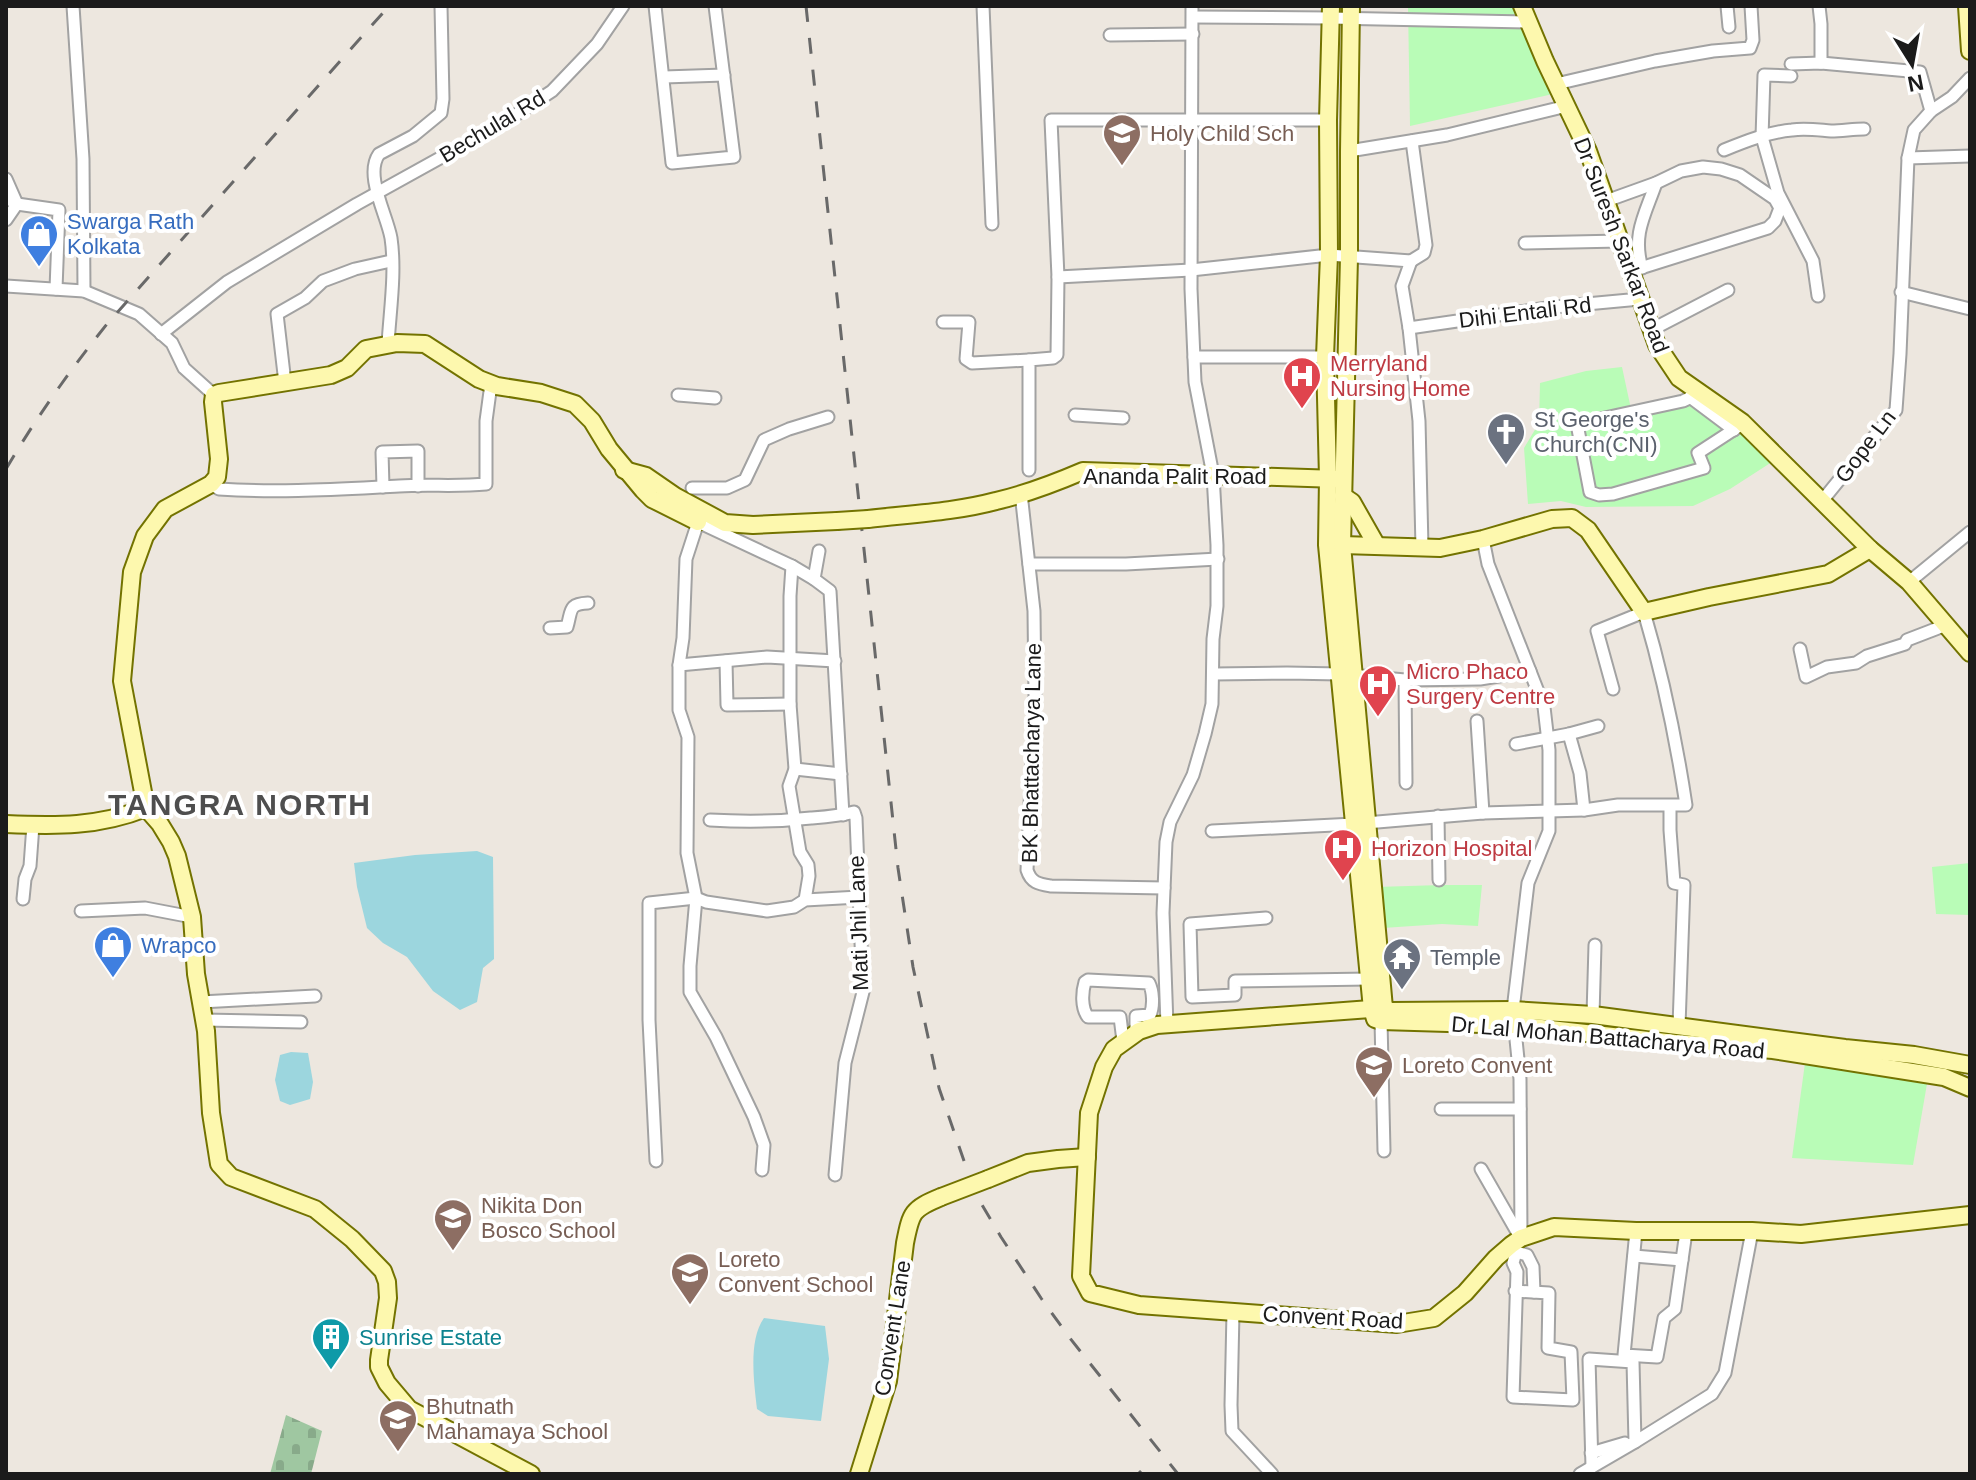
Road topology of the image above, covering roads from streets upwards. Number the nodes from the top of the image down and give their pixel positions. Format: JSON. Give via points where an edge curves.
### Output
{"nodes":[{"id":1,"x":73,"y":6,"type":"edge"},
{"id":2,"x":441,"y":6,"type":"edge"},
{"id":3,"x":623,"y":6,"type":"edge"},
{"id":4,"x":655,"y":6,"type":"edge"},
{"id":5,"x":715,"y":6,"type":"edge"},
{"id":6,"x":983,"y":6,"type":"edge"},
{"id":7,"x":1522,"y":6,"type":"edge"},
{"id":8,"x":1727,"y":6,"type":"edge"},
{"id":9,"x":1751,"y":6,"type":"edge"},
{"id":10,"x":1819,"y":6,"type":"edge"},
{"id":11,"x":1967,"y":6,"type":"edge"},
{"id":12,"x":1193,"y":12,"type":"edge"},
{"id":13,"x":1331,"y":12,"type":"edge"},
{"id":14,"x":1351,"y":12,"type":"edge"},
{"id":15,"x":1528,"y":22,"type":"junction"},
{"id":16,"x":1729,"y":27,"type":"dead end"},
{"id":17,"x":1193,"y":34,"type":"junction"},
{"id":18,"x":1110,"y":35,"type":"dead end"},
{"id":19,"x":1970,"y":51,"type":"edge"},
{"id":20,"x":1821,"y":63,"type":"junction"},
{"id":21,"x":724,"y":75,"type":"junction"},
{"id":22,"x":664,"y":77,"type":"junction"},
{"id":23,"x":1970,"y":78,"type":"edge"},
{"id":24,"x":1556,"y":84,"type":"junction"},
{"id":25,"x":1567,"y":106,"type":"junction"},
{"id":26,"x":1931,"y":111,"type":"junction"},
{"id":27,"x":1191,"y":119,"type":"junction"},
{"id":28,"x":1328,"y":120,"type":"junction"},
{"id":29,"x":1864,"y":129,"type":"dead end"},
{"id":30,"x":1762,"y":137,"type":"junction"},
{"id":31,"x":1412,"y":141,"type":"junction"},
{"id":32,"x":1724,"y":150,"type":"dead end"},
{"id":33,"x":1349,"y":151,"type":"junction"},
{"id":34,"x":1970,"y":156,"type":"edge"},
{"id":35,"x":1908,"y":158,"type":"junction"},
{"id":36,"x":6,"y":179,"type":"edge"},
{"id":37,"x":1656,"y":183,"type":"junction"},
{"id":38,"x":378,"y":194,"type":"junction"},
{"id":39,"x":12,"y":201,"type":"edge"},
{"id":40,"x":1606,"y":201,"type":"junction"},
{"id":41,"x":6,"y":220,"type":"edge"},
{"id":42,"x":992,"y":224,"type":"dead end"},
{"id":43,"x":1620,"y":241,"type":"junction"},
{"id":44,"x":1525,"y":243,"type":"dead end"},
{"id":45,"x":1329,"y":255,"type":"junction"},
{"id":46,"x":1349,"y":257,"type":"junction"},
{"id":47,"x":391,"y":261,"type":"junction"},
{"id":48,"x":1411,"y":261,"type":"junction"},
{"id":49,"x":1191,"y":270,"type":"junction"},
{"id":50,"x":1636,"y":270,"type":"junction"},
{"id":51,"x":1058,"y":277,"type":"junction"},
{"id":52,"x":6,"y":286,"type":"edge"},
{"id":53,"x":56,"y":289,"type":"junction"},
{"id":54,"x":1728,"y":290,"type":"dead end"},
{"id":55,"x":84,"y":291,"type":"junction"},
{"id":56,"x":1901,"y":292,"type":"junction"},
{"id":57,"x":1818,"y":296,"type":"dead end"},
{"id":58,"x":1640,"y":299,"type":"junction"},
{"id":59,"x":1970,"y":309,"type":"edge"},
{"id":60,"x":943,"y":322,"type":"dead end"},
{"id":61,"x":1409,"y":328,"type":"junction"},
{"id":62,"x":1651,"y":330,"type":"junction"},
{"id":63,"x":161,"y":334,"type":"junction"},
{"id":64,"x":388,"y":344,"type":"junction"},
{"id":65,"x":1194,"y":357,"type":"junction"},
{"id":66,"x":1325,"y":357,"type":"junction"},
{"id":67,"x":1029,"y":360,"type":"junction"},
{"id":68,"x":285,"y":383,"type":"junction"},
{"id":69,"x":491,"y":384,"type":"junction"},
{"id":70,"x":214,"y":395,"type":"junction"},
{"id":71,"x":678,"y":395,"type":"dead end"},
{"id":72,"x":1695,"y":395,"type":"junction"},
{"id":73,"x":715,"y":398,"type":"dead end"},
{"id":74,"x":1075,"y":415,"type":"dead end"},
{"id":75,"x":828,"y":417,"type":"dead end"},
{"id":76,"x":1123,"y":418,"type":"dead end"},
{"id":77,"x":1739,"y":427,"type":"junction"},
{"id":78,"x":624,"y":470,"type":"junction"},
{"id":79,"x":1029,"y":470,"type":"dead end"},
{"id":80,"x":1213,"y":475,"type":"junction"},
{"id":81,"x":211,"y":484,"type":"junction"},
{"id":82,"x":1338,"y":484,"type":"junction"},
{"id":83,"x":418,"y":486,"type":"junction"},
{"id":84,"x":383,"y":487,"type":"junction"},
{"id":85,"x":692,"y":488,"type":"dead end"},
{"id":86,"x":1021,"y":493,"type":"junction"},
{"id":87,"x":1822,"y":501,"type":"junction"},
{"id":88,"x":698,"y":522,"type":"junction"},
{"id":89,"x":1970,"y":532,"type":"edge"},
{"id":90,"x":1483,"y":539,"type":"junction"},
{"id":91,"x":1342,"y":545,"type":"junction"},
{"id":92,"x":1377,"y":546,"type":"junction"},
{"id":93,"x":1422,"y":547,"type":"junction"},
{"id":94,"x":1870,"y":549,"type":"junction"},
{"id":95,"x":819,"y":551,"type":"dead end"},
{"id":96,"x":1218,"y":559,"type":"junction"},
{"id":97,"x":1029,"y":564,"type":"junction"},
{"id":98,"x":792,"y":566,"type":"junction"},
{"id":99,"x":814,"y":579,"type":"junction"},
{"id":100,"x":1909,"y":582,"type":"junction"},
{"id":101,"x":588,"y":603,"type":"dead end"},
{"id":102,"x":1644,"y":612,"type":"junction"},
{"id":103,"x":1946,"y":625,"type":"junction"},
{"id":104,"x":550,"y":628,"type":"dead end"},
{"id":105,"x":1800,"y":649,"type":"dead end"},
{"id":106,"x":1970,"y":653,"type":"edge"},
{"id":107,"x":790,"y":659,"type":"junction"},
{"id":108,"x":726,"y":661,"type":"junction"},
{"id":109,"x":835,"y":661,"type":"junction"},
{"id":110,"x":679,"y":665,"type":"junction"},
{"id":111,"x":1530,"y":671,"type":"junction"},
{"id":112,"x":1214,"y":674,"type":"junction"},
{"id":113,"x":1347,"y":674,"type":"junction"},
{"id":114,"x":1405,"y":680,"type":"junction"},
{"id":115,"x":1613,"y":689,"type":"dead end"},
{"id":116,"x":790,"y":704,"type":"junction"},
{"id":117,"x":1477,"y":721,"type":"dead end"},
{"id":118,"x":1598,"y":726,"type":"dead end"},
{"id":119,"x":1569,"y":734,"type":"junction"},
{"id":120,"x":1548,"y":738,"type":"junction"},
{"id":121,"x":1516,"y":744,"type":"dead end"},
{"id":122,"x":795,"y":769,"type":"junction"},
{"id":123,"x":841,"y":774,"type":"junction"},
{"id":124,"x":1406,"y":783,"type":"dead end"},
{"id":125,"x":1670,"y":806,"type":"junction"},
{"id":126,"x":146,"y":808,"type":"junction"},
{"id":127,"x":1584,"y":810,"type":"junction"},
{"id":128,"x":1549,"y":812,"type":"junction"},
{"id":129,"x":1483,"y":813,"type":"junction"},
{"id":130,"x":849,"y":814,"type":"junction"},
{"id":131,"x":1438,"y":816,"type":"junction"},
{"id":132,"x":710,"y":820,"type":"dead end"},
{"id":133,"x":794,"y":820,"type":"junction"},
{"id":134,"x":1361,"y":823,"type":"junction"},
{"id":135,"x":6,"y":824,"type":"edge"},
{"id":136,"x":33,"y":825,"type":"junction"},
{"id":137,"x":1212,"y":831,"type":"dead end"},
{"id":138,"x":1439,"y":880,"type":"dead end"},
{"id":139,"x":1164,"y":888,"type":"junction"},
{"id":140,"x":859,"y":897,"type":"junction"},
{"id":141,"x":696,"y":898,"type":"junction"},
{"id":142,"x":23,"y":899,"type":"dead end"},
{"id":143,"x":805,"y":900,"type":"junction"},
{"id":144,"x":81,"y":911,"type":"dead end"},
{"id":145,"x":192,"y":917,"type":"junction"},
{"id":146,"x":1266,"y":918,"type":"dead end"},
{"id":147,"x":1595,"y":945,"type":"dead end"},
{"id":148,"x":1369,"y":979,"type":"junction"},
{"id":149,"x":315,"y":996,"type":"dead end"},
{"id":150,"x":201,"y":1002,"type":"junction"},
{"id":151,"x":1379,"y":1013,"type":"junction"},
{"id":152,"x":1593,"y":1015,"type":"junction"},
{"id":153,"x":1120,"y":1017,"type":"junction"},
{"id":154,"x":1514,"y":1017,"type":"junction"},
{"id":155,"x":204,"y":1020,"type":"junction"},
{"id":156,"x":301,"y":1022,"type":"dead end"},
{"id":157,"x":1167,"y":1025,"type":"junction"},
{"id":158,"x":1679,"y":1026,"type":"junction"},
{"id":159,"x":1132,"y":1030,"type":"junction"},
{"id":160,"x":1970,"y":1065,"type":"edge"},
{"id":161,"x":1970,"y":1088,"type":"edge"},
{"id":162,"x":1441,"y":1109,"type":"dead end"},
{"id":163,"x":1520,"y":1109,"type":"junction"},
{"id":164,"x":1384,"y":1151,"type":"dead end"},
{"id":165,"x":1087,"y":1157,"type":"junction"},
{"id":166,"x":656,"y":1161,"type":"dead end"},
{"id":167,"x":1481,"y":1169,"type":"dead end"},
{"id":168,"x":762,"y":1170,"type":"dead end"},
{"id":169,"x":835,"y":1175,"type":"dead end"},
{"id":170,"x":1970,"y":1215,"type":"edge"},
{"id":171,"x":1636,"y":1231,"type":"junction"},
{"id":172,"x":1752,"y":1231,"type":"junction"},
{"id":173,"x":1686,"y":1232,"type":"junction"},
{"id":174,"x":1516,"y":1245,"type":"junction"},
{"id":175,"x":1634,"y":1256,"type":"junction"},
{"id":176,"x":1682,"y":1260,"type":"junction"},
{"id":177,"x":1515,"y":1291,"type":"junction"},
{"id":178,"x":1534,"y":1292,"type":"junction"},
{"id":179,"x":1233,"y":1312,"type":"junction"},
{"id":180,"x":1635,"y":1441,"type":"junction"},
{"id":181,"x":1591,"y":1453,"type":"junction"},
{"id":182,"x":1592,"y":1467,"type":"junction"},
{"id":183,"x":531,"y":1474,"type":"edge"},
{"id":184,"x":859,"y":1474,"type":"edge"},
{"id":185,"x":1272,"y":1474,"type":"edge"},
{"id":186,"x":1580,"y":1474,"type":"edge"}],
"edges":[{"from":1,"to":55,"type":"street","via":[[83,159]]},
{"from":2,"to":38,"type":"street","via":[[443,108],[413,136],[379,154],[374,169]]},
{"from":3,"to":38,"type":"street","name":"Bechulal Rd","via":[[597,44],[552,91]]},
{"from":4,"to":22,"type":"street"},
{"from":5,"to":21,"type":"street"},
{"from":6,"to":42,"type":"street"},
{"from":7,"to":15,"type":"street","name":"Dr Suresh Sarkar Road"},
{"from":8,"to":16,"type":"street"},
{"from":9,"to":24,"type":"street","via":[[1750,48],[1655,61]]},
{"from":10,"to":20,"type":"street"},
{"from":11,"to":19,"type":"street"},
{"from":12,"to":13,"type":"street"},
{"from":12,"to":17,"type":"street"},
{"from":13,"to":14,"type":"street"},
{"from":13,"to":28,"type":"street"},
{"from":14,"to":15,"type":"street","via":[[1402,20]]},
{"from":14,"to":33,"type":"street"},
{"from":15,"to":24,"type":"street","name":"Dr Suresh Sarkar Road"},
{"from":17,"to":18,"type":"street"},
{"from":17,"to":27,"type":"street"},
{"from":20,"to":26,"type":"street","via":[[1920,72]]},
{"from":20,"to":30,"type":"street","via":[[1764,75]]},
{"from":21,"to":22,"type":"street"},
{"from":21,"to":22,"type":"street","via":[[734,157],[672,163]]},
{"from":23,"to":26,"type":"street"},
{"from":24,"to":25,"type":"street","name":"Dr Suresh Sarkar Road"},
{"from":25,"to":31,"type":"street"},
{"from":25,"to":40,"type":"street","name":"Dr Suresh Sarkar Road"},
{"from":26,"to":35,"type":"street","name":"Gope Ln","via":[[1914,130]]},
{"from":27,"to":28,"type":"street"},
{"from":27,"to":49,"type":"street"},
{"from":27,"to":51,"type":"street","via":[[1051,120]]},
{"from":28,"to":45,"type":"street"},
{"from":29,"to":30,"type":"street","via":[[1795,129]]},
{"from":30,"to":32,"type":"street"},
{"from":30,"to":57,"type":"street","via":[[1778,193],[1813,261]]},
{"from":31,"to":33,"type":"street"},
{"from":31,"to":48,"type":"street","via":[[1426,245],[1424,253]]},
{"from":33,"to":46,"type":"street"},
{"from":34,"to":35,"type":"street"},
{"from":35,"to":56,"type":"street","name":"Gope Ln"},
{"from":36,"to":39,"type":"street"},
{"from":37,"to":40,"type":"street"},
{"from":37,"to":50,"type":"street","via":[[1638,233]]},
{"from":37,"to":50,"type":"street","via":[[1681,171],[1721,169],[1740,175],[1780,208],[1768,228]]},
{"from":38,"to":47,"type":"street","via":[[391,238]]},
{"from":38,"to":63,"type":"street","name":"Bechulal Rd","via":[[227,282]]},
{"from":39,"to":41,"type":"street"},
{"from":39,"to":53,"type":"street","via":[[59,210]]},
{"from":40,"to":43,"type":"street","name":"Dr Suresh Sarkar Road"},
{"from":43,"to":44,"type":"street"},
{"from":43,"to":50,"type":"street","name":"Dr Suresh Sarkar Road"},
{"from":45,"to":46,"type":"street"},
{"from":45,"to":49,"type":"street"},
{"from":45,"to":66,"type":"street"},
{"from":46,"to":48,"type":"street"},
{"from":46,"to":82,"type":"street"},
{"from":47,"to":64,"type":"street"},
{"from":47,"to":68,"type":"street","via":[[323,281],[277,314]]},
{"from":48,"to":61,"type":"street","via":[[1402,286]]},
{"from":49,"to":51,"type":"street"},
{"from":49,"to":65,"type":"street"},
{"from":50,"to":58,"type":"street","name":"Dr Suresh Sarkar Road"},
{"from":51,"to":67,"type":"street","via":[[1057,355]]},
{"from":52,"to":53,"type":"street"},
{"from":53,"to":55,"type":"street"},
{"from":54,"to":62,"type":"street"},
{"from":55,"to":63,"type":"street","via":[[139,314]]},
{"from":56,"to":59,"type":"street"},
{"from":56,"to":87,"type":"street","name":"Gope Ln","via":[[1896,410]]},
{"from":58,"to":61,"type":"street","name":"Dihi Entali Rd"},
{"from":58,"to":62,"type":"street","name":"Dr Suresh Sarkar Road"},
{"from":60,"to":67,"type":"street","via":[[969,322],[966,359],[972,363]]},
{"from":61,"to":93,"type":"street","via":[[1419,421]]},
{"from":62,"to":72,"type":"street","name":"Dr Suresh Sarkar Road"},
{"from":63,"to":70,"type":"street","via":[[172,343],[184,368]]},
{"from":64,"to":68,"type":"street","via":[[366,349],[340,372]]},
{"from":64,"to":69,"type":"street","via":[[425,344]]},
{"from":65,"to":66,"type":"street"},
{"from":65,"to":80,"type":"street"},
{"from":66,"to":82,"type":"street"},
{"from":67,"to":79,"type":"street"},
{"from":68,"to":70,"type":"street"},
{"from":69,"to":78,"type":"street","via":[[575,404]]},
{"from":69,"to":83,"type":"street","via":[[486,484]]},
{"from":70,"to":81,"type":"street","via":[[218,471]]},
{"from":71,"to":73,"type":"street"},
{"from":72,"to":77,"type":"street","name":"Dr Suresh Sarkar Road"},
{"from":72,"to":77,"type":"street","via":[[1577,424],[1590,492],[1613,494],[1704,468],[1698,453]]},
{"from":74,"to":76,"type":"street"},
{"from":75,"to":85,"type":"street","via":[[764,440],[745,480],[727,488]]},
{"from":77,"to":87,"type":"street","name":"Dr Suresh Sarkar Road"},
{"from":78,"to":86,"type":"street","name":"Ananda Palit Road","bridge":true,"via":[[646,476],[725,523],[753,525],[868,519],[960,508]]},
{"from":78,"to":88,"type":"street","via":[[652,499]]},
{"from":80,"to":82,"type":"street","name":"Ananda Palit Road"},
{"from":80,"to":86,"type":"street","name":"Ananda Palit Road","via":[[1083,471]]},
{"from":80,"to":96,"type":"street"},
{"from":81,"to":84,"type":"street","via":[[219,489],[299,492]]},
{"from":81,"to":126,"type":"street","via":[[165,509],[145,536],[132,572],[122,681]]},
{"from":82,"to":91,"type":"street"},
{"from":82,"to":92,"type":"street"},
{"from":82,"to":113,"type":"street","via":[[1327,545]]},
{"from":83,"to":84,"type":"street"},
{"from":83,"to":84,"type":"street","via":[[418,451],[382,452]]},
{"from":86,"to":97,"type":"street","name":"BK Bhattacharya Lane"},
{"from":87,"to":94,"type":"street","name":"Dr Suresh Sarkar Road"},
{"from":88,"to":98,"type":"street"},
{"from":88,"to":110,"type":"street","via":[[686,559]]},
{"from":89,"to":100,"type":"street"},
{"from":90,"to":93,"type":"street"},
{"from":90,"to":102,"type":"street","via":[[1572,518],[1588,530]]},
{"from":90,"to":111,"type":"street"},
{"from":91,"to":92,"type":"street"},
{"from":91,"to":113,"type":"street"},
{"from":92,"to":93,"type":"street"},
{"from":94,"to":100,"type":"street","name":"Dr Suresh Sarkar Road"},
{"from":94,"to":102,"type":"street","via":[[1828,574]]},
{"from":95,"to":99,"type":"street"},
{"from":96,"to":97,"type":"street"},
{"from":96,"to":112,"type":"street"},
{"from":97,"to":139,"type":"street","name":"BK Bhattacharya Lane","via":[[1035,696],[1029,877],[1051,886]]},
{"from":98,"to":99,"type":"street"},
{"from":98,"to":107,"type":"street"},
{"from":99,"to":109,"type":"street","name":"Mati Jhil Lane","via":[[830,591]]},
{"from":100,"to":103,"type":"street","name":"Dr Suresh Sarkar Road"},
{"from":101,"to":104,"type":"street","via":[[572,606],[567,627]]},
{"from":102,"to":115,"type":"street","via":[[1597,631]]},
{"from":102,"to":125,"type":"street","via":[[1661,670],[1686,805]]},
{"from":103,"to":105,"type":"street","via":[[1856,663],[1806,677]]},
{"from":103,"to":106,"type":"street","name":"Dr Suresh Sarkar Road"},
{"from":107,"to":108,"type":"street"},
{"from":107,"to":109,"type":"street"},
{"from":107,"to":116,"type":"street"},
{"from":108,"to":110,"type":"street"},
{"from":108,"to":116,"type":"street","via":[[727,705]]},
{"from":109,"to":123,"type":"street","name":"Mati Jhil Lane"},
{"from":110,"to":141,"type":"street","via":[[679,710],[688,737],[687,853]]},
{"from":111,"to":114,"type":"street","via":[[1480,679]]},
{"from":111,"to":120,"type":"street","via":[[1544,707]]},
{"from":112,"to":113,"type":"street"},
{"from":112,"to":139,"type":"street","via":[[1212,704],[1193,775],[1170,822]]},
{"from":113,"to":114,"type":"street"},
{"from":113,"to":134,"type":"street"},
{"from":114,"to":124,"type":"street"},
{"from":116,"to":122,"type":"street"},
{"from":117,"to":129,"type":"street"},
{"from":118,"to":119,"type":"street"},
{"from":119,"to":120,"type":"street"},
{"from":119,"to":127,"type":"street"},
{"from":120,"to":121,"type":"street"},
{"from":120,"to":128,"type":"street"},
{"from":122,"to":123,"type":"street"},
{"from":122,"to":133,"type":"street","via":[[789,786]]},
{"from":123,"to":130,"type":"street","name":"Mati Jhil Lane"},
{"from":125,"to":127,"type":"street"},
{"from":125,"to":158,"type":"street","via":[[1674,883],[1684,885]]},
{"from":126,"to":136,"type":"street","via":[[106,821]]},
{"from":126,"to":145,"type":"street","via":[[177,856]]},
{"from":127,"to":128,"type":"street"},
{"from":128,"to":129,"type":"street"},
{"from":128,"to":154,"type":"street","via":[[1549,831],[1528,883]]},
{"from":129,"to":131,"type":"street"},
{"from":130,"to":133,"type":"street"},
{"from":130,"to":140,"type":"street","name":"Mati Jhil Lane","via":[[856,818]]},
{"from":131,"to":134,"type":"street"},
{"from":131,"to":138,"type":"street"},
{"from":132,"to":133,"type":"street"},
{"from":133,"to":143,"type":"street","via":[[808,865]]},
{"from":134,"to":137,"type":"street"},
{"from":134,"to":148,"type":"street"},
{"from":134,"to":151,"type":"street"},
{"from":135,"to":136,"type":"street"},
{"from":136,"to":142,"type":"street"},
{"from":139,"to":157,"type":"street"},
{"from":140,"to":143,"type":"street"},
{"from":140,"to":169,"type":"street","name":"Mati Jhil Lane","via":[[863,992],[845,1063]]},
{"from":141,"to":143,"type":"street","via":[[767,911]]},
{"from":141,"to":166,"type":"street","via":[[649,903]]},
{"from":141,"to":168,"type":"street","via":[[690,992],[754,1117],[764,1145]]},
{"from":144,"to":145,"type":"street","via":[[145,908]]},
{"from":145,"to":150,"type":"street"},
{"from":146,"to":148,"type":"street","via":[[1190,924],[1192,997],[1235,995],[1235,981]]},
{"from":147,"to":152,"type":"street"},
{"from":148,"to":151,"type":"street"},
{"from":149,"to":150,"type":"street"},
{"from":150,"to":155,"type":"street"},
{"from":151,"to":154,"type":"street","name":"Dr Lal Mohan Battacharya Road"},
{"from":151,"to":157,"type":"street","name":"Dr Lal Mohan Battacharya Road"},
{"from":151,"to":164,"type":"street"},
{"from":152,"to":154,"type":"street","name":"Dr Lal Mohan Battacharya Road"},
{"from":152,"to":158,"type":"street","name":"Dr Lal Mohan Battacharya Road"},
{"from":153,"to":159,"type":"street"},
{"from":153,"to":159,"type":"street"},
{"from":153,"to":159,"type":"street","via":[[1088,1017],[1085,982],[1149,983],[1152,1010]]},
{"from":154,"to":161,"type":"street","name":"Dr Lal Mohan Battacharya Road","via":[[1675,1043],[1773,1050],[1944,1077]]},
{"from":154,"to":163,"type":"street"},
{"from":155,"to":156,"type":"street"},
{"from":155,"to":183,"type":"street","via":[[211,1113],[222,1169],[315,1209],[352,1239],[387,1282],[379,1360],[387,1383],[409,1409]]},
{"from":157,"to":159,"type":"street","name":"Dr Lal Mohan Battacharya Road"},
{"from":158,"to":160,"type":"street","name":"Dr Lal Mohan Battacharya Road"},
{"from":159,"to":165,"type":"street","via":[[1104,1067],[1089,1113]]},
{"from":162,"to":163,"type":"street"},
{"from":163,"to":174,"type":"street"},
{"from":165,"to":179,"type":"street","name":"Convent Road","via":[[1081,1276],[1090,1293],[1139,1305]]},
{"from":165,"to":184,"type":"street","name":"Convent Lane","bridge":true,"via":[[1028,1163],[919,1206],[905,1243],[888,1381]]},
{"from":167,"to":174,"type":"street"},
{"from":170,"to":172,"type":"street","name":"Convent Road","via":[[1801,1234]]},
{"from":171,"to":173,"type":"street","name":"Convent Road"},
{"from":171,"to":174,"type":"street","name":"Convent Road","via":[[1554,1227]]},
{"from":171,"to":175,"type":"street"},
{"from":172,"to":173,"type":"street","name":"Convent Road"},
{"from":172,"to":180,"type":"street","via":[[1725,1373],[1712,1394]]},
{"from":173,"to":176,"type":"street"},
{"from":174,"to":177,"type":"street"},
{"from":174,"to":178,"type":"street","via":[[1533,1267]]},
{"from":174,"to":179,"type":"street","name":"Convent Road","via":[[1434,1318],[1397,1324]]},
{"from":175,"to":176,"type":"street"},
{"from":175,"to":176,"type":"street","via":[[1624,1355],[1657,1357],[1664,1318],[1675,1309]]},
{"from":177,"to":178,"type":"street"},
{"from":177,"to":178,"type":"street","via":[[1513,1397],[1573,1400],[1571,1352],[1548,1348],[1549,1293]]},
{"from":179,"to":185,"type":"street","via":[[1232,1431]]},
{"from":180,"to":181,"type":"street"},
{"from":180,"to":181,"type":"street","via":[[1633,1362],[1589,1359]]},
{"from":180,"to":182,"type":"street"},
{"from":181,"to":182,"type":"street"},
{"from":182,"to":186,"type":"street"}]}
